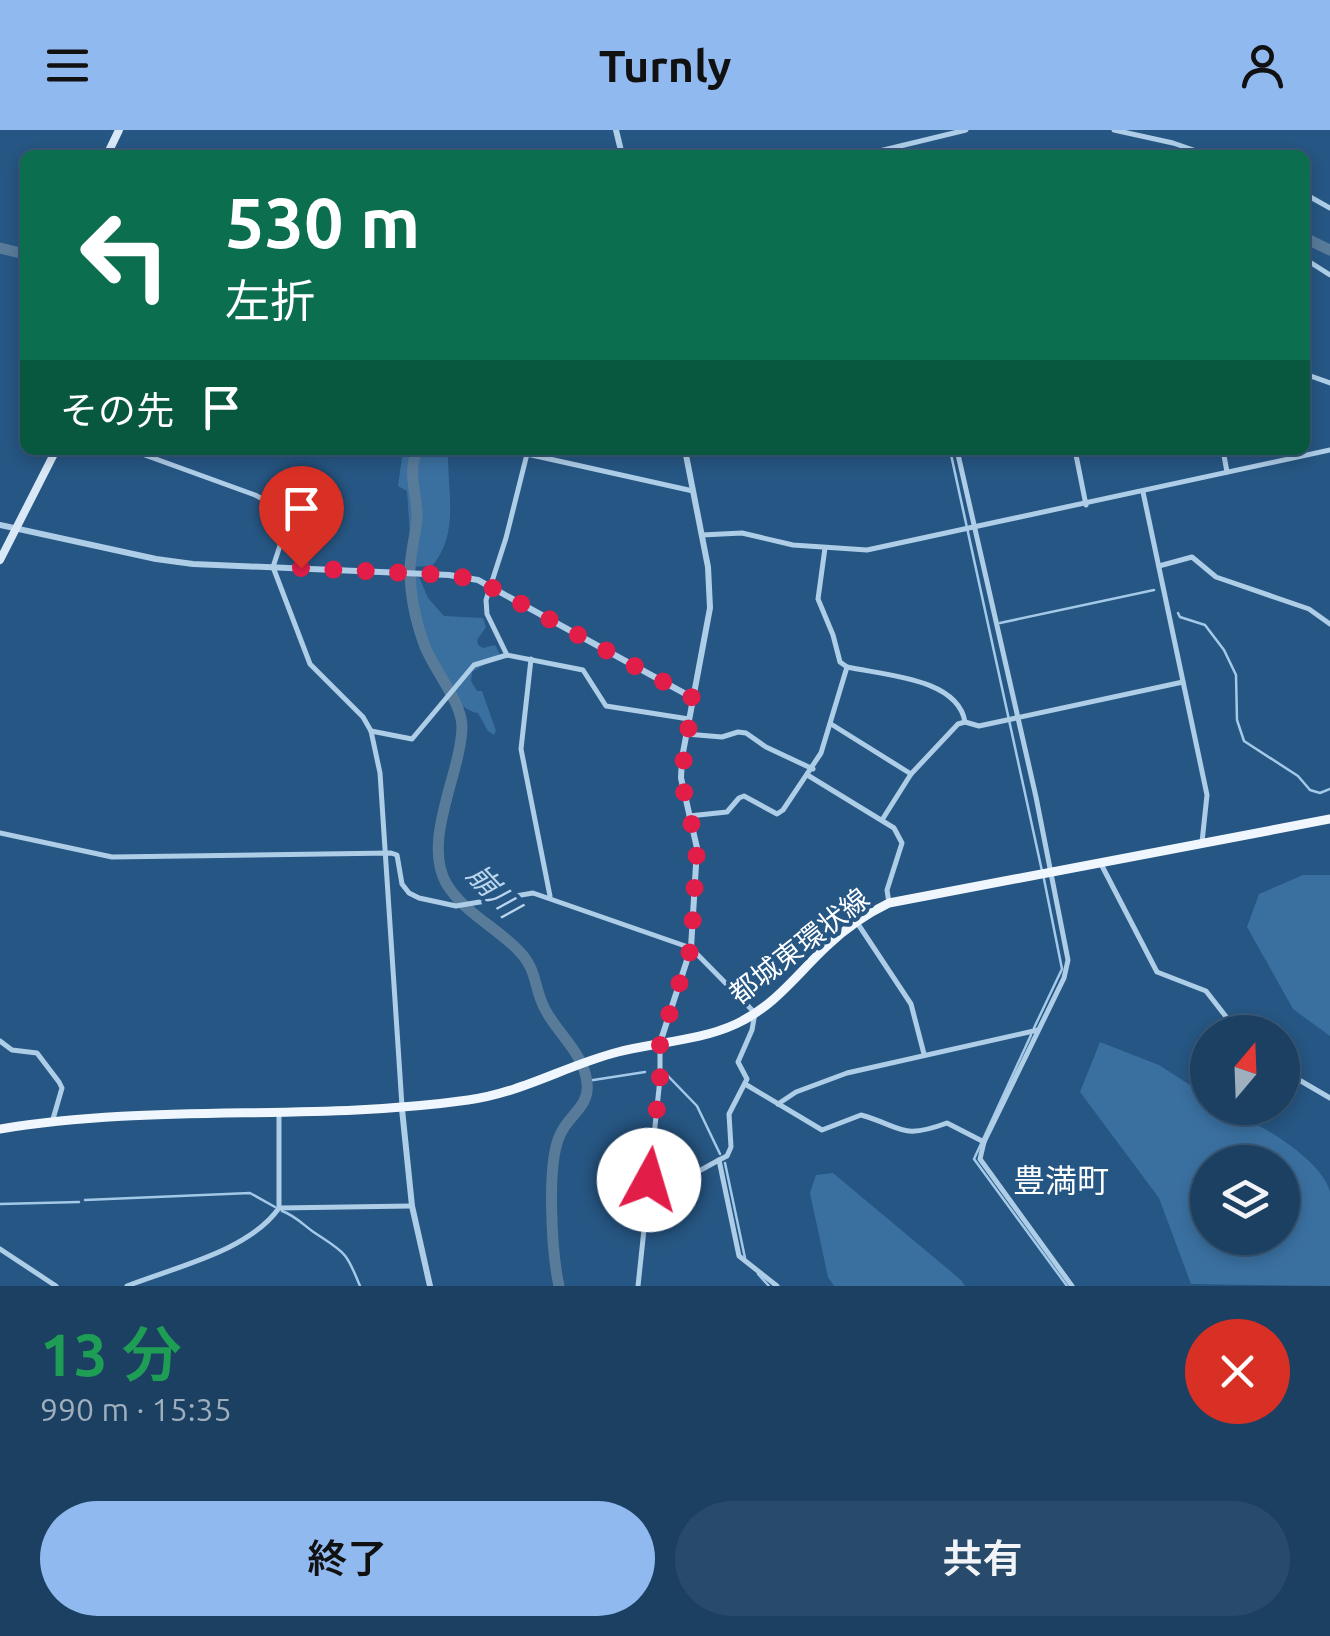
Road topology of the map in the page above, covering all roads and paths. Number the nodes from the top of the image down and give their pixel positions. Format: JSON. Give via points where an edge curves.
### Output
{"nodes":[{"id":1,"x":966,"y":130,"type":"edge"},
{"id":2,"x":1114,"y":130,"type":"edge"},
{"id":3,"x":884,"y":150,"type":"edge"},
{"id":4,"x":1189,"y":150,"type":"edge"},
{"id":5,"x":53,"y":455,"type":"edge"},
{"id":6,"x":145,"y":455,"type":"edge"},
{"id":7,"x":527,"y":455,"type":"edge"},
{"id":8,"x":532,"y":455,"type":"edge"},
{"id":9,"x":686,"y":455,"type":"edge"},
{"id":10,"x":958,"y":455,"type":"edge"},
{"id":11,"x":1076,"y":455,"type":"edge"},
{"id":12,"x":1224,"y":455,"type":"edge"},
{"id":13,"x":1307,"y":455,"type":"edge"},
{"id":14,"x":1228,"y":472,"type":"junction"},
{"id":15,"x":694,"y":491,"type":"junction"},
{"id":16,"x":1142,"y":492,"type":"junction"},
{"id":17,"x":1086,"y":505,"type":"junction"},
{"id":18,"x":0,"y":525,"type":"edge"},
{"id":19,"x":974,"y":528,"type":"junction"},
{"id":20,"x":16,"y":529,"type":"junction"},
{"id":21,"x":702,"y":534,"type":"junction"},
{"id":22,"x":825,"y":548,"type":"junction"},
{"id":23,"x":0,"y":560,"type":"edge"},
{"id":24,"x":1159,"y":566,"type":"junction"},
{"id":25,"x":273,"y":567,"type":"junction"},
{"id":26,"x":490,"y":585,"type":"junction"},
{"id":27,"x":1330,"y":624,"type":"edge"},
{"id":28,"x":507,"y":655,"type":"junction"},
{"id":29,"x":531,"y":658,"type":"junction"},
{"id":30,"x":848,"y":667,"type":"junction"},
{"id":31,"x":1184,"y":682,"type":"junction"},
{"id":32,"x":693,"y":698,"type":"junction"},
{"id":33,"x":689,"y":719,"type":"junction"},
{"id":34,"x":1016,"y":719,"type":"junction"},
{"id":35,"x":964,"y":722,"type":"junction"},
{"id":36,"x":831,"y":724,"type":"junction"},
{"id":37,"x":371,"y":731,"type":"junction"},
{"id":38,"x":686,"y":734,"type":"junction"},
{"id":39,"x":811,"y":772,"type":"junction"},
{"id":40,"x":911,"y":774,"type":"junction"},
{"id":41,"x":689,"y":816,"type":"junction"},
{"id":42,"x":1330,"y":819,"type":"edge"},
{"id":43,"x":882,"y":820,"type":"junction"},
{"id":44,"x":0,"y":832,"type":"edge"},
{"id":45,"x":1202,"y":842,"type":"junction"},
{"id":46,"x":386,"y":853,"type":"junction"},
{"id":47,"x":1099,"y":862,"type":"junction"},
{"id":48,"x":1044,"y":872,"type":"junction"},
{"id":49,"x":550,"y":896,"type":"junction"},
{"id":50,"x":889,"y":903,"type":"junction"},
{"id":51,"x":856,"y":921,"type":"junction"},
{"id":52,"x":691,"y":948,"type":"junction"},
{"id":53,"x":755,"y":1013,"type":"junction"},
{"id":54,"x":1225,"y":1015,"type":"edge"},
{"id":55,"x":1038,"y":1030,"type":"junction"},
{"id":56,"x":0,"y":1041,"type":"edge"},
{"id":57,"x":660,"y":1043,"type":"junction"},
{"id":58,"x":924,"y":1054,"type":"junction"},
{"id":59,"x":1300,"y":1080,"type":"edge"},
{"id":60,"x":745,"y":1084,"type":"junction"},
{"id":61,"x":1330,"y":1098,"type":"edge"},
{"id":62,"x":778,"y":1104,"type":"junction"},
{"id":63,"x":402,"y":1108,"type":"junction"},
{"id":64,"x":279,"y":1113,"type":"junction"},
{"id":65,"x":53,"y":1121,"type":"junction"},
{"id":66,"x":0,"y":1129,"type":"edge"},
{"id":67,"x":981,"y":1140,"type":"junction"},
{"id":68,"x":720,"y":1160,"type":"junction"},
{"id":69,"x":649,"y":1180,"type":"junction"},
{"id":70,"x":412,"y":1206,"type":"junction"},
{"id":71,"x":280,"y":1208,"type":"junction"},
{"id":72,"x":0,"y":1248,"type":"edge"},
{"id":73,"x":56,"y":1286,"type":"edge"},
{"id":74,"x":127,"y":1286,"type":"edge"},
{"id":75,"x":430,"y":1286,"type":"edge"},
{"id":76,"x":638,"y":1286,"type":"edge"},
{"id":77,"x":777,"y":1286,"type":"edge"},
{"id":78,"x":1072,"y":1286,"type":"edge"}],
"edges":[{"from":1,"to":3,"type":"street"},
{"from":2,"to":4,"type":"street"},
{"from":5,"to":20,"type":"main road"},
{"from":6,"to":25,"type":"street","via":[[287,512]]},
{"from":7,"to":26,"type":"street"},
{"from":8,"to":15,"type":"street"},
{"from":9,"to":15,"type":"street"},
{"from":10,"to":19,"type":"street"},
{"from":11,"to":17,"type":"street"},
{"from":12,"to":14,"type":"street"},
{"from":13,"to":14,"type":"street"},
{"from":14,"to":16,"type":"street"},
{"from":15,"to":21,"type":"street"},
{"from":16,"to":17,"type":"street"},
{"from":16,"to":24,"type":"street"},
{"from":17,"to":19,"type":"street"},
{"from":18,"to":20,"type":"street"},
{"from":19,"to":22,"type":"street","via":[[867,550]]},
{"from":19,"to":34,"type":"street"},
{"from":20,"to":23,"type":"main road"},
{"from":20,"to":25,"type":"street","via":[[156,559]]},
{"from":21,"to":22,"type":"street","via":[[755,534]]},
{"from":21,"to":32,"type":"street","via":[[710,608]]},
{"from":22,"to":30,"type":"street","via":[[818,600],[840,662]]},
{"from":24,"to":27,"type":"street","via":[[1192,557],[1216,576],[1310,608]]},
{"from":24,"to":31,"type":"street"},
{"from":25,"to":26,"type":"street","via":[[418,573]]},
{"from":25,"to":37,"type":"street","via":[[310,664]]},
{"from":26,"to":28,"type":"street","via":[[487,614]]},
{"from":26,"to":32,"type":"street"},
{"from":28,"to":29,"type":"street"},
{"from":28,"to":37,"type":"street","via":[[474,665],[412,739]]},
{"from":29,"to":33,"type":"street","via":[[583,670],[606,706]]},
{"from":29,"to":49,"type":"street","via":[[521,749]]},
{"from":30,"to":35,"type":"street","via":[[940,687]]},
{"from":30,"to":36,"type":"street"},
{"from":31,"to":34,"type":"street"},
{"from":31,"to":45,"type":"street","via":[[1207,795]]},
{"from":32,"to":33,"type":"street"},
{"from":33,"to":38,"type":"street"},
{"from":34,"to":35,"type":"street"},
{"from":34,"to":48,"type":"street","via":[[1036,796]]},
{"from":35,"to":40,"type":"street"},
{"from":36,"to":39,"type":"street"},
{"from":36,"to":40,"type":"street"},
{"from":37,"to":46,"type":"street"},
{"from":38,"to":39,"type":"street","via":[[746,734]]},
{"from":38,"to":41,"type":"street","via":[[681,778]]},
{"from":39,"to":41,"type":"street","via":[[777,814],[744,796],[726,812]]},
{"from":39,"to":43,"type":"street"},
{"from":40,"to":43,"type":"street"},
{"from":41,"to":52,"type":"street","via":[[697,858]]},
{"from":42,"to":45,"type":"main road","name":"都城東環状線"},
{"from":43,"to":50,"type":"street","via":[[902,843]]},
{"from":44,"to":46,"type":"street","via":[[112,857]]},
{"from":45,"to":47,"type":"main road","name":"都城東環状線"},
{"from":46,"to":49,"type":"street","via":[[397,855],[409,893],[456,906],[517,894]]},
{"from":46,"to":63,"type":"street"},
{"from":47,"to":48,"type":"main road","name":"都城東環状線"},
{"from":47,"to":54,"type":"street","via":[[1157,972],[1206,991]]},
{"from":48,"to":50,"type":"main road","name":"都城東環状線"},
{"from":48,"to":55,"type":"street","via":[[1068,960]]},
{"from":49,"to":52,"type":"street"},
{"from":50,"to":51,"type":"main road","name":"都城東環状線"},
{"from":51,"to":53,"type":"main road","name":"都城東環状線"},
{"from":51,"to":58,"type":"street","via":[[911,1004]]},
{"from":52,"to":53,"type":"street"},
{"from":52,"to":57,"type":"street"},
{"from":53,"to":57,"type":"main road","name":"都城東環状線","via":[[712,1032]]},
{"from":53,"to":60,"type":"street","via":[[738,1062]]},
{"from":55,"to":58,"type":"street"},
{"from":55,"to":67,"type":"street"},
{"from":56,"to":65,"type":"street","via":[[37,1053],[60,1082]]},
{"from":57,"to":63,"type":"main road","name":"都城東環状線","via":[[473,1100]]},
{"from":57,"to":69,"type":"street"},
{"from":58,"to":62,"type":"street","via":[[829,1078]]},
{"from":59,"to":61,"type":"street"},
{"from":60,"to":62,"type":"street"},
{"from":60,"to":68,"type":"street","via":[[730,1114],[731,1146]]},
{"from":62,"to":67,"type":"street","via":[[822,1130],[861,1116],[910,1133],[947,1122]]},
{"from":63,"to":64,"type":"main road","name":"都城東環状線"},
{"from":63,"to":70,"type":"street"},
{"from":64,"to":65,"type":"main road","name":"都城東環状線"},
{"from":64,"to":71,"type":"street"},
{"from":65,"to":66,"type":"main road","name":"都城東環状線"},
{"from":67,"to":78,"type":"street","via":[[982,1164]]},
{"from":68,"to":69,"type":"street","via":[[690,1176]]},
{"from":68,"to":77,"type":"street","via":[[739,1256]]},
{"from":69,"to":76,"type":"street"},
{"from":70,"to":71,"type":"street"},
{"from":70,"to":75,"type":"street"},
{"from":71,"to":74,"type":"street","via":[[248,1238]]},
{"from":72,"to":73,"type":"street"}]}
